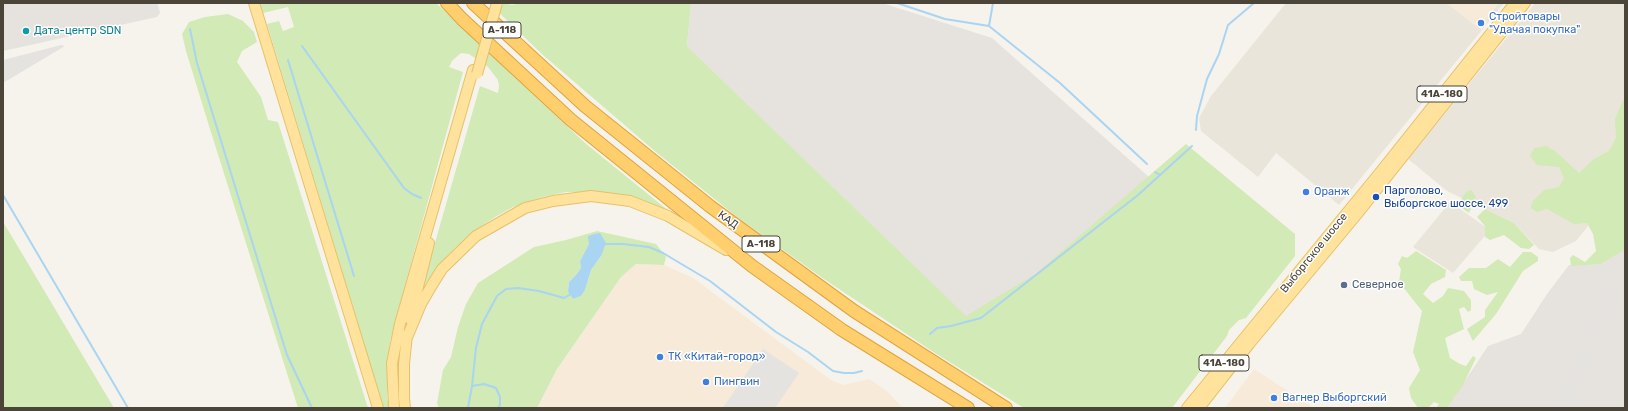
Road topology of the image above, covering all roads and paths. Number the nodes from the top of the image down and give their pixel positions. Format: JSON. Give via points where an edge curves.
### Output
{"nodes":[{"id":1,"x":254,"y":3,"type":"edge"},
{"id":2,"x":447,"y":3,"type":"edge"},
{"id":3,"x":473,"y":3,"type":"edge"},
{"id":4,"x":493,"y":3,"type":"edge"},
{"id":5,"x":497,"y":3,"type":"edge"},
{"id":6,"x":1515,"y":3,"type":"edge"},
{"id":7,"x":1525,"y":3,"type":"edge"},
{"id":8,"x":475,"y":72,"type":"junction"},
{"id":9,"x":752,"y":266,"type":"junction"},
{"id":10,"x":406,"y":340,"type":"junction"},
{"id":11,"x":378,"y":408,"type":"edge"},
{"id":12,"x":394,"y":408,"type":"edge"},
{"id":13,"x":405,"y":408,"type":"edge"},
{"id":14,"x":968,"y":408,"type":"edge"},
{"id":15,"x":1006,"y":408,"type":"edge"},
{"id":16,"x":1187,"y":408,"type":"edge"},
{"id":17,"x":1199,"y":408,"type":"edge"}],
"edges":[{"from":1,"to":11,"type":"main road"},
{"from":2,"to":9,"type":"highway","name":"КАД","number":"А-118","via":[[571,120]]},
{"from":3,"to":15,"type":"highway","name":"КАД","number":"А-118","via":[[584,106],[710,207],[854,311]]},
{"from":4,"to":8,"type":"main road"},
{"from":5,"to":8,"type":"main road","bridge":true},
{"from":6,"to":16,"type":"main road","name":"Выборгское шоссе","number":"41А-180"},
{"from":7,"to":17,"type":"main road","name":"Выборгское шоссе","number":"41А-180"},
{"from":8,"to":10,"type":"main road","via":[[412,308]]},
{"from":8,"to":12,"type":"main road","via":[[400,324],[392,363]]},
{"from":9,"to":10,"type":"main road","via":[[668,216],[630,201],[592,196],[553,201],[525,208],[470,241],[442,269],[432,284]]},
{"from":9,"to":14,"type":"highway","name":"КАД","number":"А-118","via":[[842,330]]},
{"from":10,"to":13,"type":"main road"}]}
